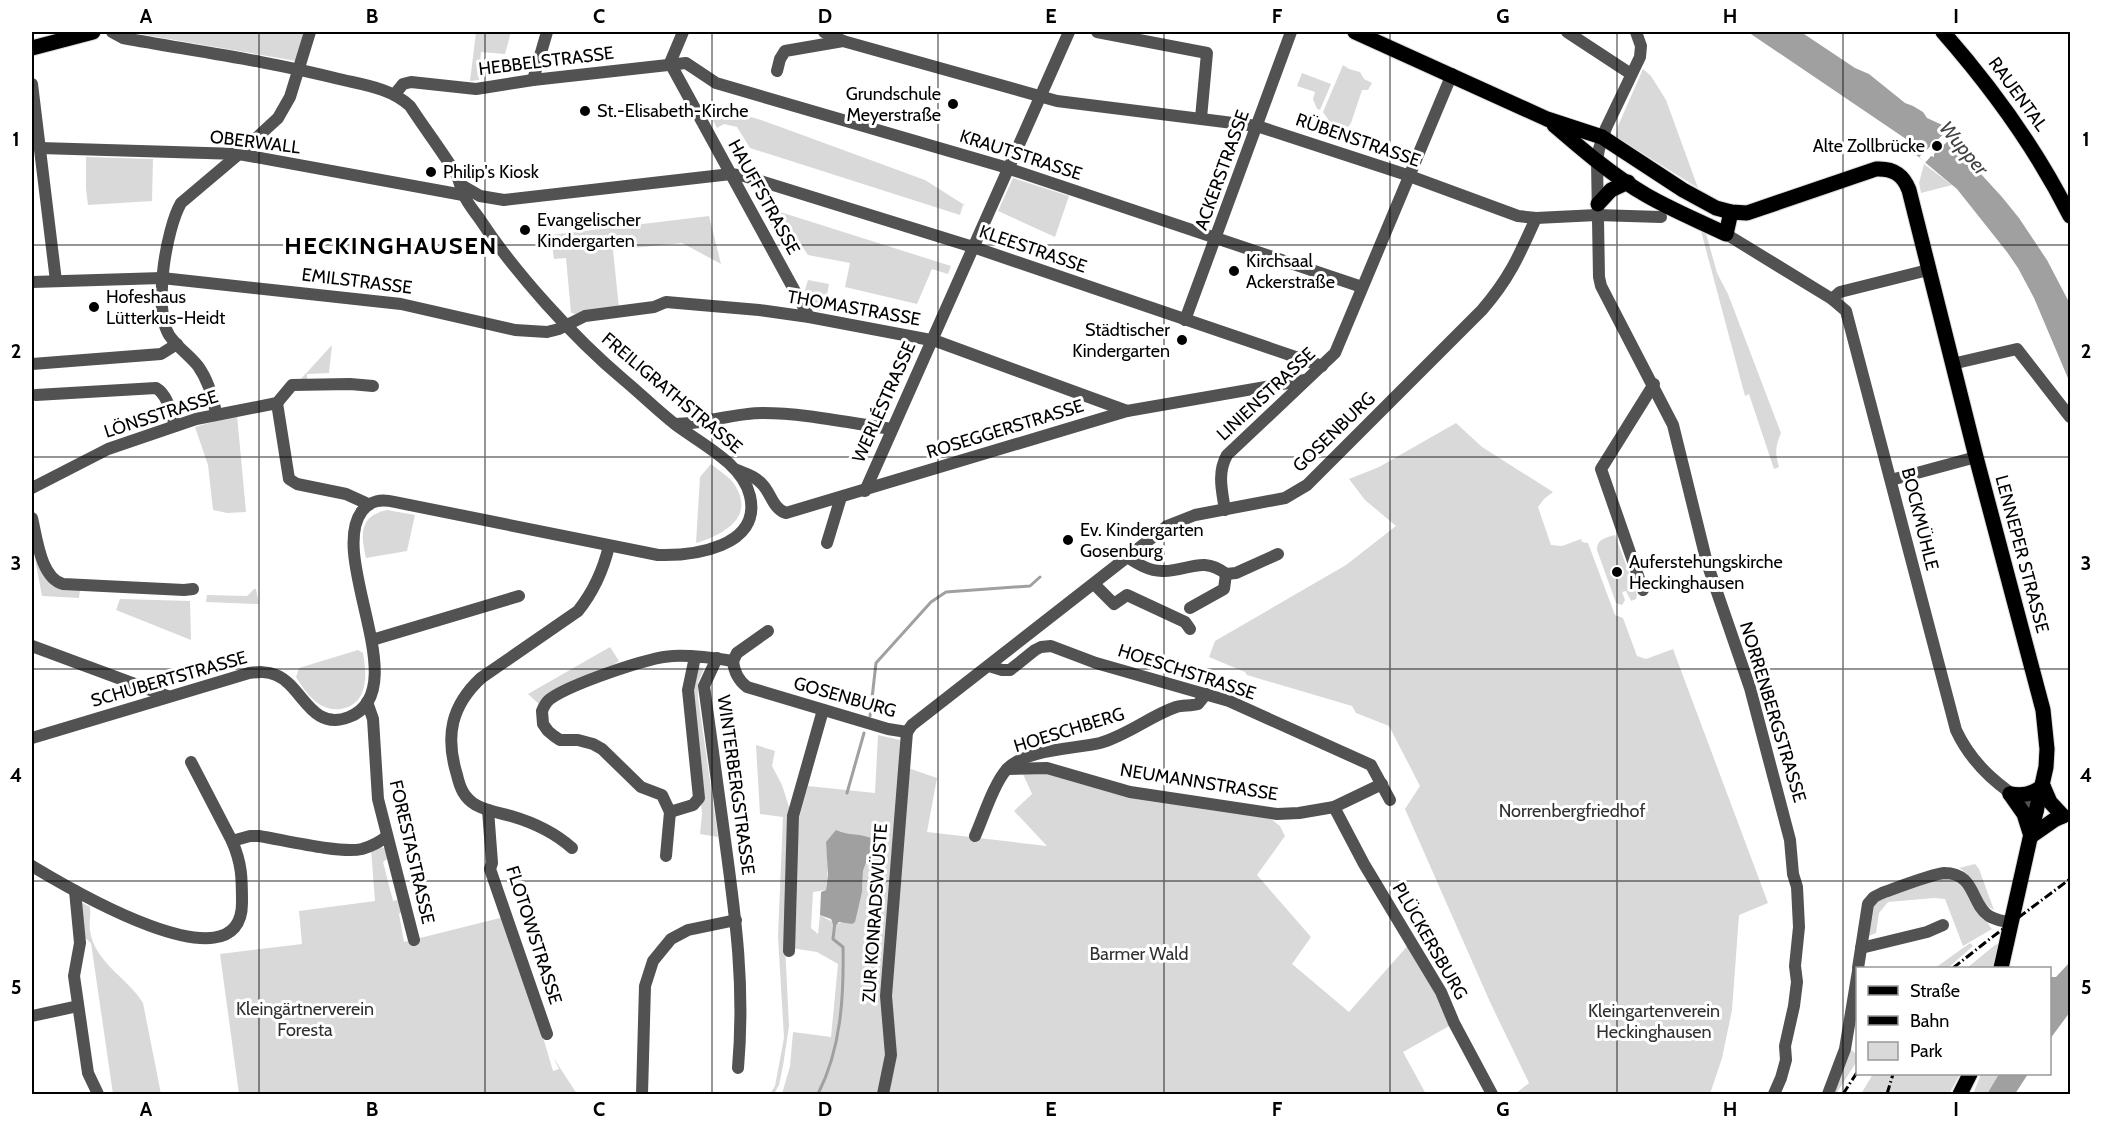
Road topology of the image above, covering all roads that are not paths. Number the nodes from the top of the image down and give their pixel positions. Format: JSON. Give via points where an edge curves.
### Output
{"nodes":[{"id":1,"x":93,"y":32,"type":"edge"},
{"id":2,"x":112,"y":32,"type":"edge"},
{"id":3,"x":310,"y":32,"type":"edge"},
{"id":4,"x":547,"y":32,"type":"edge"},
{"id":5,"x":683,"y":32,"type":"edge"},
{"id":6,"x":824,"y":32,"type":"edge"},
{"id":7,"x":1069,"y":32,"type":"edge"},
{"id":8,"x":1097,"y":32,"type":"edge"},
{"id":9,"x":1291,"y":32,"type":"edge"},
{"id":10,"x":1358,"y":32,"type":"edge"},
{"id":11,"x":1567,"y":32,"type":"edge"},
{"id":12,"x":1636,"y":32,"type":"edge"},
{"id":13,"x":1943,"y":32,"type":"edge"},
{"id":14,"x":845,"y":37,"type":"edge"},
{"id":15,"x":32,"y":48,"type":"edge"},
{"id":16,"x":670,"y":63,"type":"junction"},
{"id":17,"x":300,"y":69,"type":"junction"},
{"id":18,"x":777,"y":71,"type":"dead end"},
{"id":19,"x":1452,"y":74,"type":"junction"},
{"id":20,"x":1631,"y":74,"type":"junction"},
{"id":21,"x":533,"y":80,"type":"junction"},
{"id":22,"x":32,"y":84,"type":"edge"},
{"id":23,"x":394,"y":94,"type":"junction"},
{"id":24,"x":1039,"y":97,"type":"junction"},
{"id":25,"x":1201,"y":118,"type":"junction"},
{"id":26,"x":1547,"y":119,"type":"junction"},
{"id":27,"x":1257,"y":126,"type":"junction"},
{"id":28,"x":1602,"y":137,"type":"junction"},
{"id":29,"x":40,"y":148,"type":"junction"},
{"id":30,"x":239,"y":154,"type":"junction"},
{"id":31,"x":1597,"y":161,"type":"junction"},
{"id":32,"x":1008,"y":168,"type":"junction"},
{"id":33,"x":731,"y":174,"type":"junction"},
{"id":34,"x":1409,"y":177,"type":"junction"},
{"id":35,"x":1628,"y":182,"type":"junction"},
{"id":36,"x":462,"y":190,"type":"junction"},
{"id":37,"x":2068,"y":206,"type":"edge"},
{"id":38,"x":1598,"y":210,"type":"junction"},
{"id":39,"x":1731,"y":212,"type":"junction"},
{"id":40,"x":1661,"y":217,"type":"dead end"},
{"id":41,"x":1536,"y":218,"type":"junction"},
{"id":42,"x":1726,"y":234,"type":"junction"},
{"id":43,"x":1216,"y":238,"type":"junction"},
{"id":44,"x":973,"y":247,"type":"junction"},
{"id":45,"x":1928,"y":270,"type":"junction"},
{"id":46,"x":162,"y":278,"type":"junction"},
{"id":47,"x":56,"y":281,"type":"junction"},
{"id":48,"x":32,"y":282,"type":"edge"},
{"id":49,"x":1362,"y":287,"type":"junction"},
{"id":50,"x":1832,"y":299,"type":"junction"},
{"id":51,"x":809,"y":317,"type":"junction"},
{"id":52,"x":1185,"y":320,"type":"junction"},
{"id":53,"x":567,"y":325,"type":"junction"},
{"id":54,"x":931,"y":340,"type":"junction"},
{"id":55,"x":177,"y":344,"type":"junction"},
{"id":56,"x":32,"y":364,"type":"edge"},
{"id":57,"x":1952,"y":364,"type":"junction"},
{"id":58,"x":1322,"y":366,"type":"junction"},
{"id":59,"x":1305,"y":380,"type":"junction"},
{"id":60,"x":1654,"y":384,"type":"junction"},
{"id":61,"x":373,"y":386,"type":"dead end"},
{"id":62,"x":36,"y":395,"type":"dead end"},
{"id":63,"x":278,"y":403,"type":"junction"},
{"id":64,"x":1127,"y":411,"type":"junction"},
{"id":65,"x":216,"y":413,"type":"junction"},
{"id":66,"x":2070,"y":417,"type":"edge"},
{"id":67,"x":675,"y":424,"type":"junction"},
{"id":68,"x":175,"y":426,"type":"junction"},
{"id":69,"x":892,"y":429,"type":"junction"},
{"id":70,"x":1976,"y":457,"type":"junction"},
{"id":71,"x":736,"y":470,"type":"junction"},
{"id":72,"x":1891,"y":480,"type":"junction"},
{"id":73,"x":32,"y":488,"type":"edge"},
{"id":74,"x":865,"y":490,"type":"junction"},
{"id":75,"x":841,"y":497,"type":"junction"},
{"id":76,"x":368,"y":504,"type":"junction"},
{"id":77,"x":1225,"y":510,"type":"junction"},
{"id":78,"x":32,"y":518,"type":"edge"},
{"id":79,"x":827,"y":543,"type":"dead end"},
{"id":80,"x":609,"y":546,"type":"junction"},
{"id":81,"x":1278,"y":554,"type":"dead end"},
{"id":82,"x":1127,"y":557,"type":"junction"},
{"id":83,"x":1226,"y":574,"type":"junction"},
{"id":84,"x":1094,"y":584,"type":"junction"},
{"id":85,"x":194,"y":589,"type":"dead end"},
{"id":86,"x":1643,"y":590,"type":"dead end"},
{"id":87,"x":519,"y":596,"type":"dead end"},
{"id":88,"x":1190,"y":608,"type":"dead end"},
{"id":89,"x":1190,"y":629,"type":"dead end"},
{"id":90,"x":768,"y":631,"type":"dead end"},
{"id":91,"x":372,"y":640,"type":"junction"},
{"id":92,"x":32,"y":646,"type":"edge"},
{"id":93,"x":695,"y":657,"type":"junction"},
{"id":94,"x":717,"y":658,"type":"junction"},
{"id":95,"x":734,"y":661,"type":"junction"},
{"id":96,"x":989,"y":666,"type":"junction"},
{"id":97,"x":1206,"y":694,"type":"junction"},
{"id":98,"x":167,"y":696,"type":"junction"},
{"id":99,"x":367,"y":702,"type":"junction"},
{"id":100,"x":823,"y":710,"type":"junction"},
{"id":101,"x":906,"y":732,"type":"junction"},
{"id":102,"x":32,"y":738,"type":"edge"},
{"id":103,"x":191,"y":762,"type":"dead end"},
{"id":104,"x":1007,"y":770,"type":"junction"},
{"id":105,"x":1382,"y":784,"type":"junction"},
{"id":106,"x":2043,"y":786,"type":"junction"},
{"id":107,"x":2010,"y":794,"type":"junction"},
{"id":108,"x":1390,"y":800,"type":"dead end"},
{"id":109,"x":1334,"y":807,"type":"junction"},
{"id":110,"x":488,"y":810,"type":"junction"},
{"id":111,"x":2038,"y":810,"type":"junction"},
{"id":112,"x":670,"y":812,"type":"junction"},
{"id":113,"x":2067,"y":816,"type":"edge"},
{"id":114,"x":387,"y":836,"type":"junction"},
{"id":115,"x":975,"y":836,"type":"dead end"},
{"id":116,"x":2031,"y":836,"type":"junction"},
{"id":117,"x":232,"y":841,"type":"junction"},
{"id":118,"x":572,"y":848,"type":"dead end"},
{"id":119,"x":666,"y":856,"type":"dead end"},
{"id":120,"x":32,"y":866,"type":"edge"},
{"id":121,"x":75,"y":891,"type":"junction"},
{"id":122,"x":736,"y":920,"type":"junction"},
{"id":123,"x":2011,"y":923,"type":"junction"},
{"id":124,"x":1943,"y":925,"type":"dead end"},
{"id":125,"x":414,"y":940,"type":"dead end"},
{"id":126,"x":1861,"y":948,"type":"junction"},
{"id":127,"x":789,"y":951,"type":"dead end"},
{"id":128,"x":1858,"y":967,"type":"edge"},
{"id":129,"x":2001,"y":967,"type":"edge"},
{"id":130,"x":1856,"y":982,"type":"edge"},
{"id":131,"x":78,"y":1006,"type":"junction"},
{"id":132,"x":32,"y":1016,"type":"edge"},
{"id":133,"x":547,"y":1034,"type":"dead end"},
{"id":134,"x":738,"y":1068,"type":"dead end"},
{"id":135,"x":1970,"y":1075,"type":"edge"},
{"id":136,"x":98,"y":1095,"type":"edge"},
{"id":137,"x":642,"y":1095,"type":"edge"},
{"id":138,"x":883,"y":1095,"type":"edge"},
{"id":139,"x":1492,"y":1095,"type":"edge"},
{"id":140,"x":1774,"y":1095,"type":"edge"},
{"id":141,"x":1828,"y":1095,"type":"edge"},
{"id":142,"x":1960,"y":1095,"type":"edge"}],
"edges":[{"from":1,"to":15,"type":"main road"},
{"from":2,"to":17,"type":"street","name":"FREILIGRATHSTRASSE","via":[[123,38]]},
{"from":3,"to":17,"type":"street"},
{"from":4,"to":21,"type":"street"},
{"from":5,"to":16,"type":"street"},
{"from":6,"to":14,"type":"street"},
{"from":7,"to":24,"type":"street","name":"WERLÉSTRASSE"},
{"from":8,"to":25,"type":"street","via":[[1207,53]]},
{"from":9,"to":27,"type":"street","name":"ACKERSTRASSE"},
{"from":10,"to":19,"type":"main road"},
{"from":11,"to":20,"type":"street"},
{"from":12,"to":20,"type":"street","name":"NORRENBERGSTRASSE","via":[[1640,57]]},
{"from":13,"to":37,"type":"main road","name":"RAUENTAL","via":[[2004,105]]},
{"from":14,"to":18,"type":"street","via":[[785,51]]},
{"from":14,"to":24,"type":"street","name":"RÜBENSTRASSE"},
{"from":16,"to":21,"type":"street","name":"HEBBELSTRASSE"},
{"from":16,"to":32,"type":"street","name":"KRAUTSTRASSE","via":[[686,63],[716,83]]},
{"from":16,"to":33,"type":"street","name":"HAUFFSTRASSE"},
{"from":17,"to":23,"type":"street","name":"FREILIGRATHSTRASSE"},
{"from":17,"to":30,"type":"street","via":[[278,118]]},
{"from":19,"to":26,"type":"main road"},
{"from":19,"to":34,"type":"street","name":"LINIENSTRASSE"},
{"from":20,"to":28,"type":"street","name":"NORRENBERGSTRASSE"},
{"from":21,"to":23,"type":"street","name":"HEBBELSTRASSE","via":[[477,89],[411,82]]},
{"from":22,"to":29,"type":"street"},
{"from":23,"to":36,"type":"street","name":"FREILIGRATHSTRASSE","via":[[410,106]]},
{"from":24,"to":25,"type":"street","name":"RÜBENSTRASSE"},
{"from":24,"to":32,"type":"street","name":"WERLÉSTRASSE"},
{"from":25,"to":27,"type":"street","name":"RÜBENSTRASSE"},
{"from":26,"to":28,"type":"main road"},
{"from":26,"to":31,"type":"main road"},
{"from":27,"to":34,"type":"street","name":"RÜBENSTRASSE"},
{"from":27,"to":43,"type":"street","name":"ACKERSTRASSE"},
{"from":28,"to":31,"type":"street","name":"NORRENBERGSTRASSE"},
{"from":28,"to":39,"type":"main road","via":[[1683,190]]},
{"from":29,"to":30,"type":"street","name":"OBERWALL"},
{"from":29,"to":47,"type":"street"},
{"from":30,"to":36,"type":"street","name":"OBERWALL"},
{"from":30,"to":46,"type":"street","via":[[181,203],[168,240]]},
{"from":31,"to":35,"type":"main road"},
{"from":31,"to":38,"type":"street","name":"NORRENBERGSTRASSE"},
{"from":32,"to":43,"type":"street","name":"KRAUTSTRASSE"},
{"from":32,"to":44,"type":"street","name":"WERLÉSTRASSE"},
{"from":33,"to":36,"type":"street","name":"OBERWALL","via":[[504,200]]},
{"from":33,"to":44,"type":"street","name":"KLEESTRASSE"},
{"from":33,"to":51,"type":"street","name":"HAUFFSTRASSE"},
{"from":34,"to":41,"type":"street","name":"RÜBENSTRASSE","via":[[1518,216]]},
{"from":34,"to":49,"type":"street","name":"LINIENSTRASSE"},
{"from":35,"to":38,"type":"main road","via":[[1611,190]]},
{"from":35,"to":42,"type":"main road"},
{"from":36,"to":53,"type":"street","name":"FREILIGRATHSTRASSE","via":[[498,245]]},
{"from":38,"to":40,"type":"street","name":"RÜBENSTRASSE"},
{"from":38,"to":41,"type":"street","name":"RÜBENSTRASSE"},
{"from":38,"to":60,"type":"street","name":"NORRENBERGSTRASSE","via":[[1601,286]]},
{"from":39,"to":42,"type":"main road"},
{"from":39,"to":45,"type":"main road","name":"LENNEPER STRASSE","via":[[1747,213],[1880,169],[1897,173],[1907,185]]},
{"from":41,"to":77,"type":"street","name":"GOSENBURG","via":[[1501,288],[1307,485],[1286,498]]},
{"from":42,"to":50,"type":"street","name":"BOCKMÜHLE"},
{"from":43,"to":49,"type":"street","name":"KRAUTSTRASSE"},
{"from":43,"to":52,"type":"street","name":"ACKERSTRASSE"},
{"from":44,"to":52,"type":"street","name":"KLEESTRASSE"},
{"from":44,"to":54,"type":"street","name":"WERLÉSTRASSE"},
{"from":45,"to":50,"type":"street","via":[[1840,292]]},
{"from":45,"to":57,"type":"main road","name":"LENNEPER STRASSE"},
{"from":46,"to":47,"type":"street","name":"EMILSTRASSE"},
{"from":46,"to":53,"type":"street","name":"EMILSTRASSE","via":[[401,304],[515,330],[547,332]]},
{"from":46,"to":55,"type":"street","via":[[165,325]]},
{"from":47,"to":48,"type":"street","name":"EMILSTRASSE"},
{"from":49,"to":58,"type":"street","name":"LINIENSTRASSE","via":[[1335,353]]},
{"from":50,"to":72,"type":"street","name":"BOCKMÜHLE","via":[[1846,311]]},
{"from":51,"to":53,"type":"street","name":"THOMASTRASSE","via":[[666,302],[585,316]]},
{"from":51,"to":54,"type":"street","name":"THOMASTRASSE"},
{"from":52,"to":58,"type":"street","name":"KLEESTRASSE"},
{"from":53,"to":67,"type":"street","name":"FREILIGRATHSTRASSE"},
{"from":54,"to":64,"type":"street","name":"THOMASTRASSE"},
{"from":54,"to":69,"type":"street","name":"WERLÉSTRASSE"},
{"from":55,"to":56,"type":"street","via":[[161,354]]},
{"from":55,"to":65,"type":"street","via":[[206,380]]},
{"from":57,"to":66,"type":"street","via":[[2017,349]]},
{"from":57,"to":70,"type":"main road","name":"LENNEPER STRASSE"},
{"from":58,"to":59,"type":"street","name":"LINIENSTRASSE"},
{"from":59,"to":64,"type":"street","name":"ROSEGGERSTRASSE"},
{"from":59,"to":77,"type":"street","name":"LINIENSTRASSE","via":[[1227,455],[1220,477]]},
{"from":60,"to":86,"type":"street","via":[[1600,469]]},
{"from":60,"to":140,"type":"street","name":"NORRENBERGSTRASSE","via":[[1673,424],[1707,563],[1750,688],[1790,840],[1799,927],[1797,982],[1785,1060]]},
{"from":61,"to":63,"type":"street","via":[[292,385]]},
{"from":62,"to":68,"type":"street","via":[[156,388],[165,397]]},
{"from":63,"to":65,"type":"street","name":"LÖNSSTRASSE"},
{"from":63,"to":76,"type":"street","via":[[289,479]]},
{"from":64,"to":74,"type":"street","name":"ROSEGGERSTRASSE"},
{"from":65,"to":68,"type":"street","name":"LÖNSSTRASSE"},
{"from":67,"to":69,"type":"street","via":[[760,413]]},
{"from":67,"to":71,"type":"street","name":"FREILIGRATHSTRASSE"},
{"from":68,"to":73,"type":"street","name":"LÖNSSTRASSE","via":[[108,449]]},
{"from":69,"to":74,"type":"street","name":"WERLÉSTRASSE"},
{"from":70,"to":72,"type":"street"},
{"from":70,"to":106,"type":"main road","name":"LENNEPER STRASSE","via":[[2043,710],[2047,749]]},
{"from":71,"to":75,"type":"street","name":"ROSEGGERSTRASSE","via":[[761,482],[782,512]]},
{"from":71,"to":80,"type":"street","name":"FREILIGRATHSTRASSE","via":[[747,485],[751,504],[748,521],[730,541],[708,551],[673,556]]},
{"from":72,"to":107,"type":"street","name":"BOCKMÜHLE","via":[[1956,730],[1977,764]]},
{"from":74,"to":75,"type":"street","name":"ROSEGGERSTRASSE"},
{"from":75,"to":79,"type":"street"},
{"from":76,"to":80,"type":"street","name":"FREILIGRATHSTRASSE","via":[[378,500],[394,502]]},
{"from":76,"to":91,"type":"street","via":[[356,522],[352,542]]},
{"from":77,"to":82,"type":"street","name":"GOSENBURG","via":[[1195,515],[1167,526]]},
{"from":78,"to":85,"type":"street","via":[[45,568],[55,582]]},
{"from":80,"to":110,"type":"street","via":[[596,585],[578,611],[481,678],[458,708],[450,741],[457,777],[463,793]]},
{"from":81,"to":83,"type":"street"},
{"from":82,"to":83,"type":"street","via":[[1161,572],[1199,564]]},
{"from":82,"to":84,"type":"street","name":"GOSENBURG"},
{"from":83,"to":88,"type":"street","via":[[1224,589]]},
{"from":84,"to":89,"type":"street","via":[[1114,604],[1127,595],[1185,622]]},
{"from":84,"to":96,"type":"street","name":"GOSENBURG"},
{"from":87,"to":91,"type":"street"},
{"from":90,"to":95,"type":"street","via":[[737,653]]},
{"from":91,"to":99,"type":"street","via":[[375,668]]},
{"from":92,"to":98,"type":"street"},
{"from":93,"to":94,"type":"street"},
{"from":93,"to":112,"type":"street","via":[[688,690],[699,798],[693,805]]},
{"from":93,"to":112,"type":"street","via":[[654,659],[588,680],[549,700],[542,711],[548,731],[560,740],[578,740],[602,749],[641,787],[662,795]]},
{"from":94,"to":95,"type":"street"},
{"from":94,"to":122,"type":"street","name":"WINTERBERGSTRASSE","via":[[705,686]]},
{"from":95,"to":100,"type":"street","name":"GOSENBURG","via":[[736,674],[747,687]]},
{"from":96,"to":97,"type":"street","name":"HOESCHSTRASSE","via":[[1010,670],[1041,647],[1051,646]]},
{"from":96,"to":101,"type":"street","name":"GOSENBURG"},
{"from":97,"to":104,"type":"street","name":"HOESCHBERG","via":[[1198,704],[1177,707],[1125,734],[1025,758]]},
{"from":97,"to":105,"type":"street","name":"HOESCHSTRASSE","via":[[1366,762]]},
{"from":98,"to":99,"type":"street","name":"SCHUBERTSTRASSE","via":[[261,672],[283,679],[307,705],[332,720],[358,713]]},
{"from":98,"to":102,"type":"street","name":"SCHUBERTSTRASSE"},
{"from":99,"to":114,"type":"street","name":"FORESTASTRASSE","via":[[373,719],[378,799]]},
{"from":100,"to":101,"type":"street","name":"GOSENBURG"},
{"from":100,"to":127,"type":"street","via":[[793,816]]},
{"from":101,"to":138,"type":"street","name":"ZUR KONRADSWÜSTE","via":[[886,996],[891,1055]]},
{"from":103,"to":117,"type":"street"},
{"from":104,"to":109,"type":"street","name":"NEUMANNSTRASSE","via":[[1047,768],[1130,792],[1254,812],[1299,813]]},
{"from":104,"to":115,"type":"street","name":"HOESCHBERG"},
{"from":105,"to":108,"type":"street","name":"HOESCHSTRASSE"},
{"from":105,"to":109,"type":"street","name":"NEUMANNSTRASSE"},
{"from":106,"to":107,"type":"main road","via":[[2021,796]]},
{"from":106,"to":111,"type":"main road","name":"LENNEPER STRASSE"},
{"from":106,"to":113,"type":"main road","via":[[2050,801]]},
{"from":107,"to":111,"type":"street","name":"BOCKMÜHLE"},
{"from":107,"to":116,"type":"main road","via":[[2024,814]]},
{"from":109,"to":139,"type":"street","name":"PLÜCKERSBURG","via":[[1442,992]]},
{"from":110,"to":118,"type":"street","via":[[546,828]]},
{"from":110,"to":133,"type":"street","name":"FLOTOWSTRASSE","via":[[490,869]]},
{"from":111,"to":113,"type":"main road","name":"BOCKMÜHLE"},
{"from":111,"to":116,"type":"main road","name":"LENNEPER STRASSE"},
{"from":112,"to":119,"type":"street"},
{"from":113,"to":116,"type":"main road"},
{"from":114,"to":117,"type":"street","via":[[361,849],[344,850],[259,836]]},
{"from":114,"to":125,"type":"street","name":"FORESTASTRASSE"},
{"from":116,"to":123,"type":"main road","name":"LENNEPER STRASSE"},
{"from":117,"to":121,"type":"street","via":[[242,870],[242,910],[238,921],[223,935],[201,938],[159,929]]},
{"from":120,"to":121,"type":"street"},
{"from":121,"to":131,"type":"street","via":[[80,943],[74,976]]},
{"from":122,"to":134,"type":"street","name":"WINTERBERGSTRASSE","via":[[741,971]]},
{"from":122,"to":137,"type":"street","via":[[688,930],[671,939],[653,962],[645,986]]},
{"from":123,"to":126,"type":"street","via":[[1990,917],[1960,876],[1943,873],[1874,897],[1868,904]]},
{"from":123,"to":129,"type":"main road","name":"LENNEPER STRASSE"},
{"from":124,"to":126,"type":"street"},
{"from":126,"to":128,"type":"street"},
{"from":130,"to":141,"type":"street","via":[[1845,1049]]},
{"from":131,"to":132,"type":"street"},
{"from":131,"to":136,"type":"street","via":[[88,1073]]},
{"from":135,"to":142,"type":"main road"}]}
